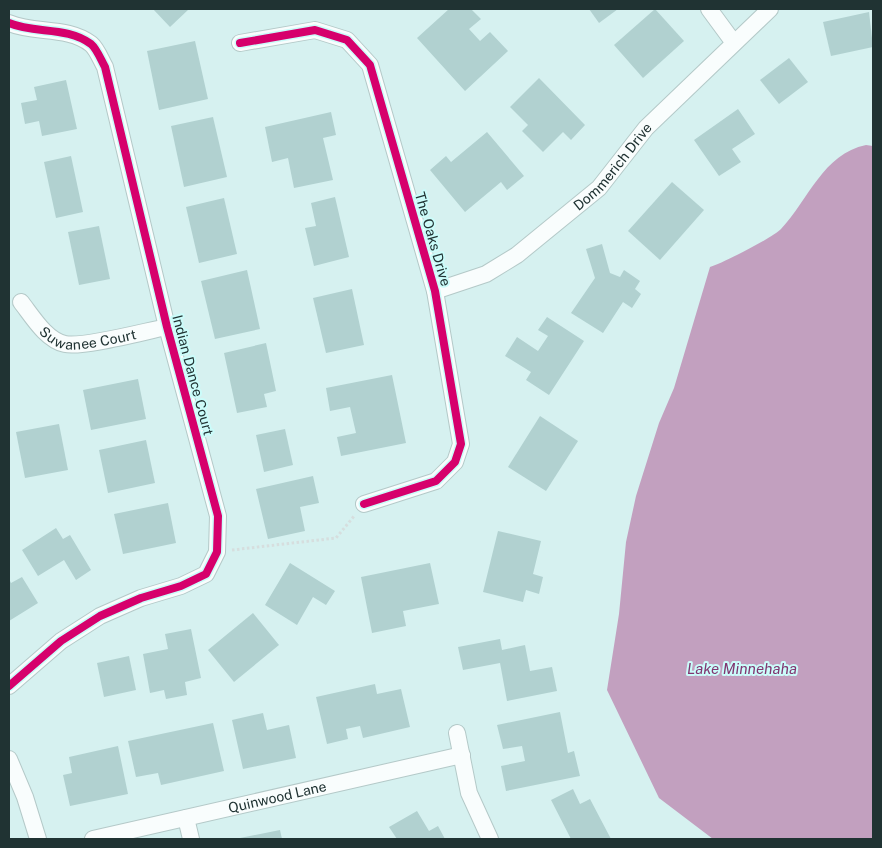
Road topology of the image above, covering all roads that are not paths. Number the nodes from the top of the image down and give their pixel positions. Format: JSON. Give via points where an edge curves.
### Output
{"nodes":[{"id":1,"x":709,"y":9,"type":"edge"},
{"id":2,"x":770,"y":9,"type":"edge"},
{"id":3,"x":9,"y":23,"type":"edge"},
{"id":4,"x":240,"y":43,"type":"dead end"},
{"id":5,"x":734,"y":44,"type":"junction"},
{"id":6,"x":435,"y":291,"type":"junction"},
{"id":7,"x":21,"y":302,"type":"dead end"},
{"id":8,"x":168,"y":327,"type":"junction"},
{"id":9,"x":364,"y":504,"type":"road end"},
{"id":10,"x":9,"y":686,"type":"edge"},
{"id":11,"x":457,"y":733,"type":"dead end"},
{"id":12,"x":462,"y":755,"type":"junction"},
{"id":13,"x":9,"y":759,"type":"edge"},
{"id":14,"x":186,"y":818,"type":"junction"},
{"id":15,"x":38,"y":839,"type":"edge"},
{"id":16,"x":94,"y":839,"type":"edge"},
{"id":17,"x":191,"y":839,"type":"edge"},
{"id":18,"x":490,"y":839,"type":"edge"}],
"edges":[{"from":1,"to":5,"type":"street"},
{"from":2,"to":5,"type":"street","name":"Dommerich Drive"},
{"from":3,"to":8,"type":"street","name":"Indian Dance Court","via":[[73,34],[92,45],[105,67]]},
{"from":4,"to":6,"type":"street","name":"The Oaks Drive","via":[[315,30],[347,40],[370,65]]},
{"from":5,"to":6,"type":"street","name":"Dommerich Drive","via":[[646,128],[592,194],[517,255],[486,274]]},
{"from":6,"to":9,"type":"street","name":"The Oaks Drive","via":[[461,444],[455,462],[436,481]]},
{"from":7,"to":8,"type":"street","name":"Suwanee Court","via":[[48,334],[64,344],[82,344]]},
{"from":8,"to":10,"type":"street","name":"Indian Dance Court","via":[[218,516],[217,552],[206,574],[100,616],[61,641]]},
{"from":11,"to":12,"type":"street"},
{"from":12,"to":14,"type":"street","name":"Quinwood Lane"},
{"from":12,"to":18,"type":"street","via":[[469,793]]},
{"from":13,"to":15,"type":"street"},
{"from":14,"to":16,"type":"street","name":"Quinwood Lane"},
{"from":14,"to":17,"type":"street"}]}
